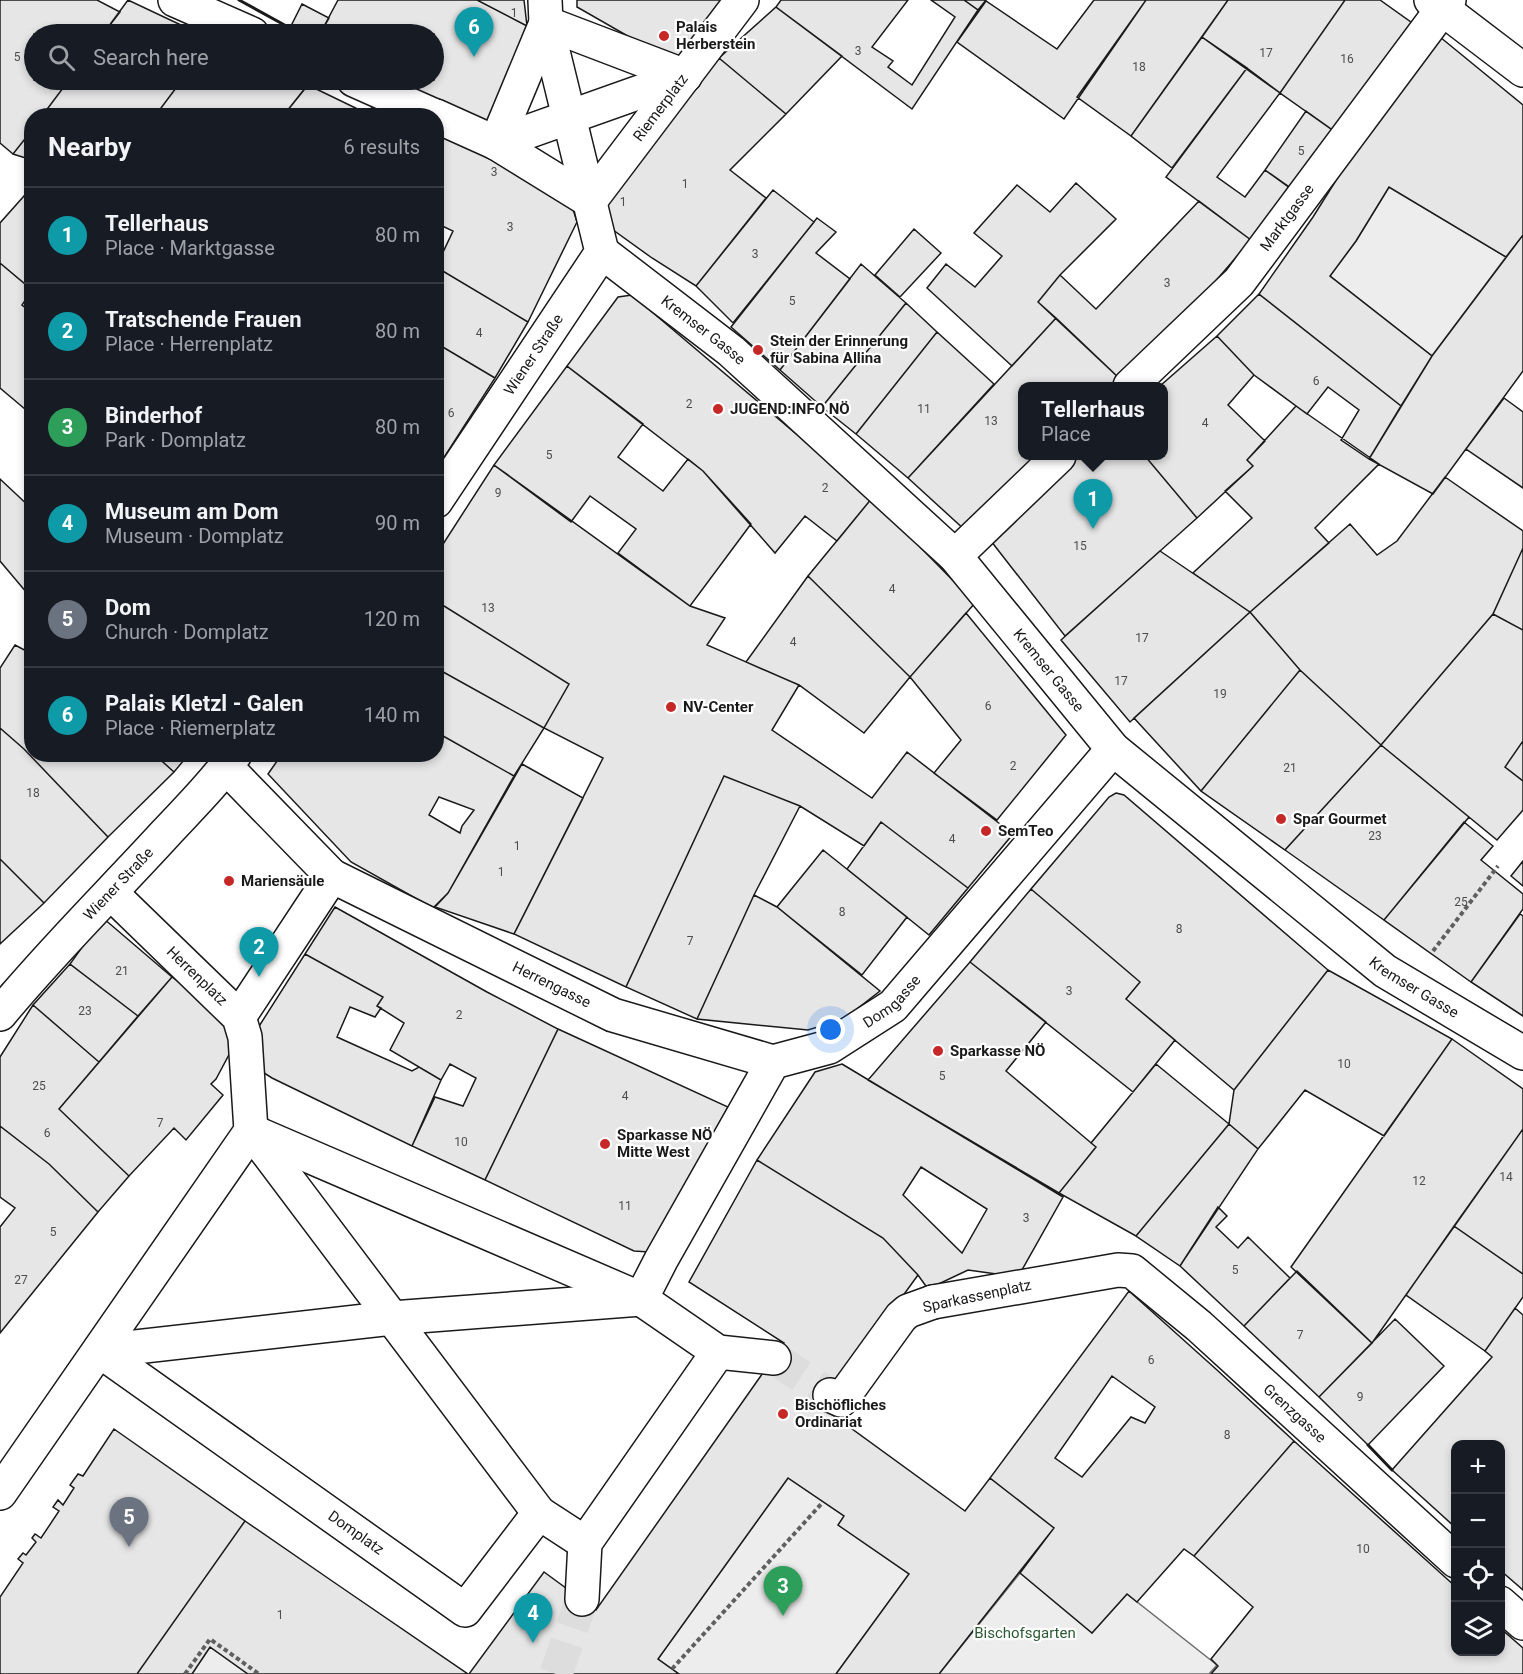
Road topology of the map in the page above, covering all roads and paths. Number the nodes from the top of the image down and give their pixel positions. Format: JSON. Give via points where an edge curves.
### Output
{"nodes":[{"id":1,"x":175,"y":0,"type":"edge"},
{"id":2,"x":742,"y":0,"type":"edge"},
{"id":3,"x":1437,"y":10,"type":"edge"},
{"id":4,"x":545,"y":12,"type":"edge"},
{"id":5,"x":229,"y":24,"type":"edge"},
{"id":6,"x":1523,"y":70,"type":"edge"},
{"id":7,"x":685,"y":76,"type":"junction"},
{"id":8,"x":377,"y":90,"type":"edge"},
{"id":9,"x":418,"y":108,"type":"edge"},
{"id":10,"x":570,"y":117,"type":"junction"},
{"id":11,"x":444,"y":120,"type":"edge"},
{"id":12,"x":496,"y":143,"type":"junction"},
{"id":13,"x":590,"y":201,"type":"junction"},
{"id":14,"x":602,"y":252,"type":"junction"},
{"id":15,"x":1135,"y":382,"type":"edge"},
{"id":16,"x":1055,"y":460,"type":"edge"},
{"id":17,"x":444,"y":489,"type":"edge"},
{"id":18,"x":955,"y":556,"type":"junction"},
{"id":19,"x":1113,"y":748,"type":"junction"},
{"id":20,"x":230,"y":762,"type":"edge"},
{"id":21,"x":232,"y":762,"type":"edge"},
{"id":22,"x":1498,"y":866,"type":"dead end"},
{"id":23,"x":336,"y":878,"type":"junction"},
{"id":24,"x":111,"y":893,"type":"junction"},
{"id":25,"x":1407,"y":984,"type":"junction"},
{"id":26,"x":0,"y":1014,"type":"edge"},
{"id":27,"x":239,"y":1017,"type":"junction"},
{"id":28,"x":1523,"y":1053,"type":"edge"},
{"id":29,"x":773,"y":1062,"type":"junction"},
{"id":30,"x":251,"y":1131,"type":"junction"},
{"id":31,"x":1132,"y":1271,"type":"joint"},
{"id":32,"x":641,"y":1299,"type":"junction"},
{"id":33,"x":392,"y":1318,"type":"junction"},
{"id":34,"x":100,"y":1351,"type":"junction"},
{"id":35,"x":718,"y":1352,"type":"junction"},
{"id":36,"x":774,"y":1358,"type":"tunnel mouth"},
{"id":37,"x":830,"y":1395,"type":"dead end"},
{"id":38,"x":0,"y":1493,"type":"edge"},
{"id":39,"x":823,"y":1502,"type":"dead end"},
{"id":40,"x":539,"y":1513,"type":"junction"},
{"id":41,"x":585,"y":1543,"type":"junction"},
{"id":42,"x":1451,"y":1557,"type":"edge"},
{"id":43,"x":582,"y":1599,"type":"tunnel mouth"},
{"id":44,"x":1505,"y":1607,"type":"edge"},
{"id":45,"x":1523,"y":1623,"type":"edge"},
{"id":46,"x":672,"y":1669,"type":"dead end"},
{"id":47,"x":185,"y":1674,"type":"edge"},
{"id":48,"x":258,"y":1674,"type":"edge"}],
"edges":[{"from":1,"to":5,"type":"street"},
{"from":2,"to":7,"type":"street"},
{"from":3,"to":6,"type":"street"},
{"from":3,"to":15,"type":"street","name":"Marktgasse","via":[[1239,282]]},
{"from":4,"to":7,"type":"street","name":"Riemerplatz"},
{"from":4,"to":10,"type":"street"},
{"from":4,"to":12,"type":"street"},
{"from":7,"to":10,"type":"street"},
{"from":7,"to":13,"type":"street","name":"Riemerplatz"},
{"from":8,"to":9,"type":"street"},
{"from":10,"to":12,"type":"street"},
{"from":10,"to":13,"type":"street"},
{"from":11,"to":12,"type":"street"},
{"from":12,"to":13,"type":"street"},
{"from":13,"to":14,"type":"street"},
{"from":14,"to":17,"type":"street","name":"Wiener Straße"},
{"from":14,"to":18,"type":"street","name":"Kremser Gasse","via":[[731,351]]},
{"from":16,"to":18,"type":"street"},
{"from":18,"to":19,"type":"street","name":"Kremser Gasse"},
{"from":19,"to":25,"type":"street","name":"Kremser Gasse","via":[[1385,971]]},
{"from":19,"to":29,"type":"street","name":"Domgasse","via":[[893,1006],[829,1047]]},
{"from":20,"to":24,"type":"street","name":"Wiener Straße"},
{"from":21,"to":23,"type":"street"},
{"from":22,"to":25,"type":"path"},
{"from":23,"to":27,"type":"street","name":"Herrenplatz"},
{"from":23,"to":29,"type":"street","name":"Herrengasse","via":[[613,1015]]},
{"from":24,"to":26,"type":"street","name":"Wiener Straße"},
{"from":24,"to":27,"type":"street","name":"Herrenplatz"},
{"from":25,"to":28,"type":"street","name":"Kremser Gasse"},
{"from":27,"to":30,"type":"street","via":[[245,1037]]},
{"from":29,"to":32,"type":"street"},
{"from":30,"to":32,"type":"street"},
{"from":30,"to":33,"type":"street"},
{"from":30,"to":34,"type":"street"},
{"from":31,"to":37,"type":"street","name":"Sparkassenplatz","via":[[1118,1270],[933,1302],[908,1311],[841,1400]]},
{"from":31,"to":42,"type":"street","name":"Grenzgasse","via":[[1199,1326]]},
{"from":32,"to":33,"type":"street"},
{"from":32,"to":35,"type":"street"},
{"from":33,"to":34,"type":"street"},
{"from":33,"to":40,"type":"street"},
{"from":34,"to":38,"type":"street"},
{"from":34,"to":40,"type":"street","name":"Domplatz","via":[[465,1610]]},
{"from":35,"to":36,"type":"street"},
{"from":35,"to":41,"type":"street"},
{"from":39,"to":46,"type":"path"},
{"from":40,"to":41,"type":"street"},
{"from":41,"to":43,"type":"street"},
{"from":44,"to":45,"type":"street"},
{"from":47,"to":48,"type":"path","via":[[210,1639]]}]}
